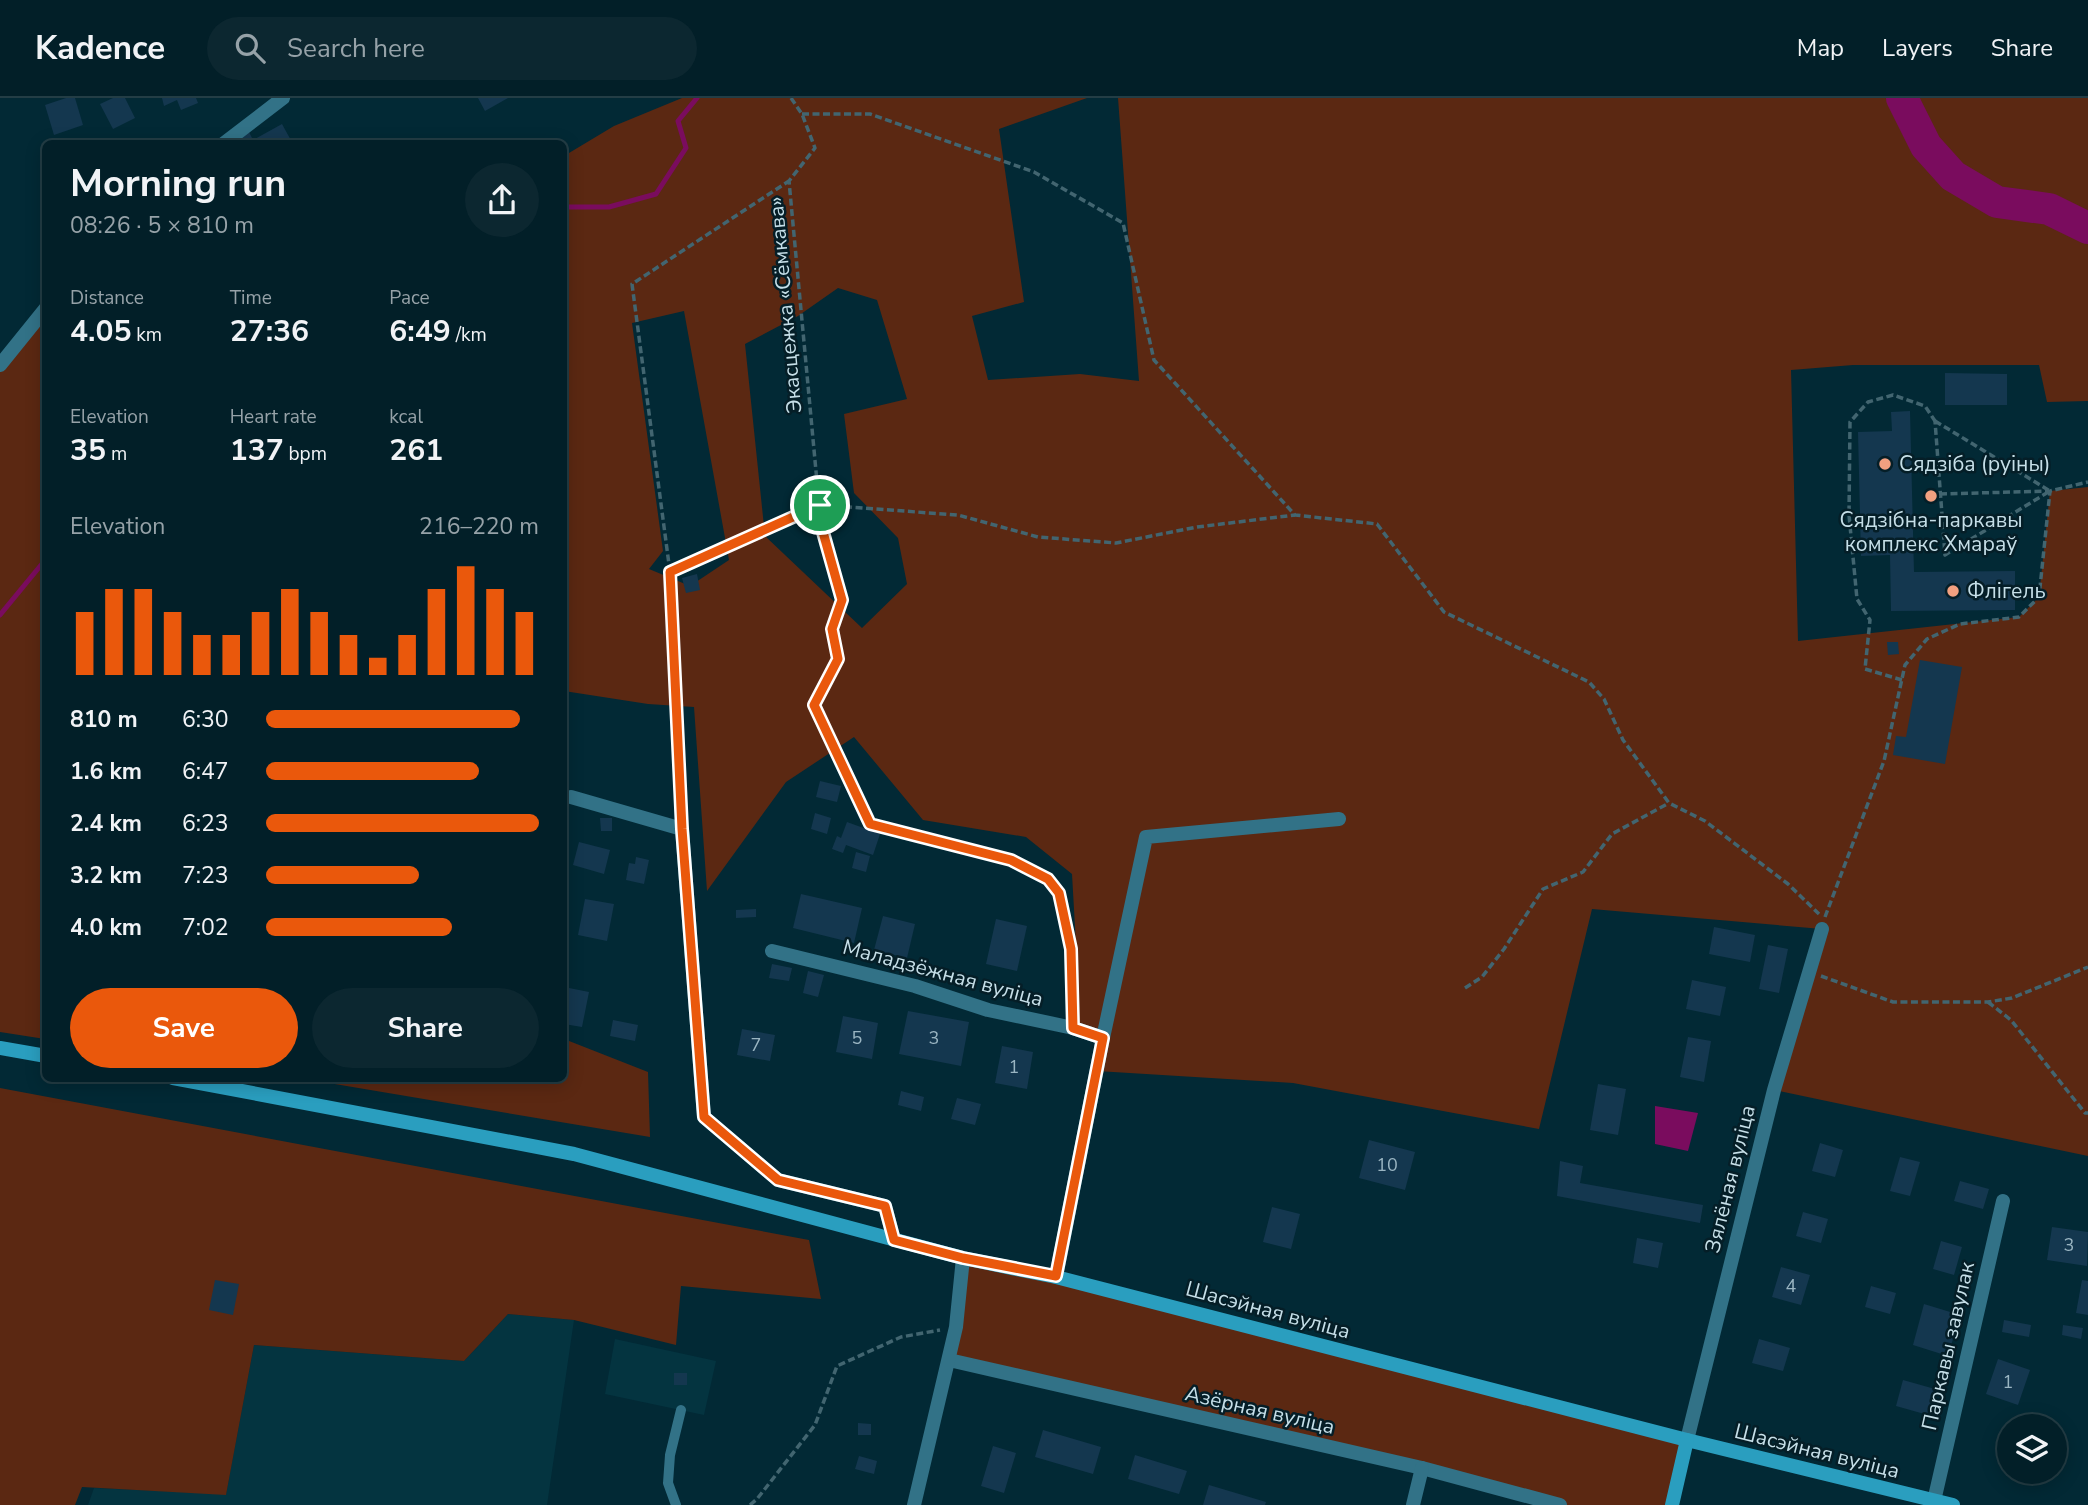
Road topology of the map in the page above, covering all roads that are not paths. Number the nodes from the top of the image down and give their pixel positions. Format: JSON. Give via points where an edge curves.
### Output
{"nodes":[{"id":1,"x":275,"y":101,"type":"edge"},
{"id":2,"x":228,"y":140,"type":"edge"},
{"id":3,"x":42,"y":313,"type":"edge"},
{"id":4,"x":0,"y":365,"type":"edge"},
{"id":5,"x":571,"y":797,"type":"dead end"},
{"id":6,"x":1339,"y":819,"type":"dead end"},
{"id":7,"x":1823,"y":924,"type":"road end"},
{"id":8,"x":772,"y":951,"type":"dead end"},
{"id":9,"x":1103,"y":1038,"type":"junction"},
{"id":10,"x":0,"y":1048,"type":"edge"},
{"id":11,"x":42,"y":1055,"type":"edge"},
{"id":12,"x":194,"y":1082,"type":"edge"},
{"id":13,"x":2003,"y":1202,"type":"dead end"},
{"id":14,"x":894,"y":1240,"type":"junction"},
{"id":15,"x":963,"y":1258,"type":"junction"},
{"id":16,"x":1056,"y":1276,"type":"junction"},
{"id":17,"x":949,"y":1360,"type":"junction"},
{"id":18,"x":681,"y":1410,"type":"dead end"},
{"id":19,"x":1686,"y":1440,"type":"junction"},
{"id":20,"x":1422,"y":1468,"type":"junction"},
{"id":21,"x":1934,"y":1500,"type":"junction"},
{"id":22,"x":676,"y":1505,"type":"edge"},
{"id":23,"x":914,"y":1505,"type":"edge"},
{"id":24,"x":1413,"y":1505,"type":"edge"},
{"id":25,"x":1560,"y":1505,"type":"edge"},
{"id":26,"x":1672,"y":1505,"type":"edge"},
{"id":27,"x":1952,"y":1505,"type":"edge"}],
"edges":[{"from":1,"to":2,"type":"street"},
{"from":3,"to":4,"type":"street"},
{"from":5,"to":14,"type":"street","via":[[682,829],[704,1117],[778,1180],[885,1206]]},
{"from":6,"to":9,"type":"street","via":[[1146,837]]},
{"from":7,"to":19,"type":"street","name":"Зялёная вуліца","via":[[1774,1090]]},
{"from":8,"to":9,"type":"street","name":"Маладзёжная вуліца"},
{"from":9,"to":16,"type":"street"},
{"from":10,"to":11,"type":"main road"},
{"from":12,"to":14,"type":"main road","name":"Шасэйная вуліца","via":[[574,1154]]},
{"from":13,"to":21,"type":"street","name":"Паркавы завулак"},
{"from":14,"to":15,"type":"main road","name":"Шасэйная вуліца"},
{"from":15,"to":16,"type":"main road","name":"Шасэйная вуліца"},
{"from":15,"to":17,"type":"street"},
{"from":16,"to":19,"type":"main road","name":"Шасэйная вуліца"},
{"from":17,"to":20,"type":"street","name":"Азёрная вуліца"},
{"from":17,"to":23,"type":"street"},
{"from":18,"to":22,"type":"lane","via":[[668,1482]]},
{"from":19,"to":21,"type":"main road","name":"Шасэйная вуліца"},
{"from":19,"to":26,"type":"main road"},
{"from":20,"to":24,"type":"street"},
{"from":20,"to":25,"type":"street","name":"Азёрная вуліца"},
{"from":21,"to":27,"type":"main road","name":"Шасэйная вуліца"}]}
